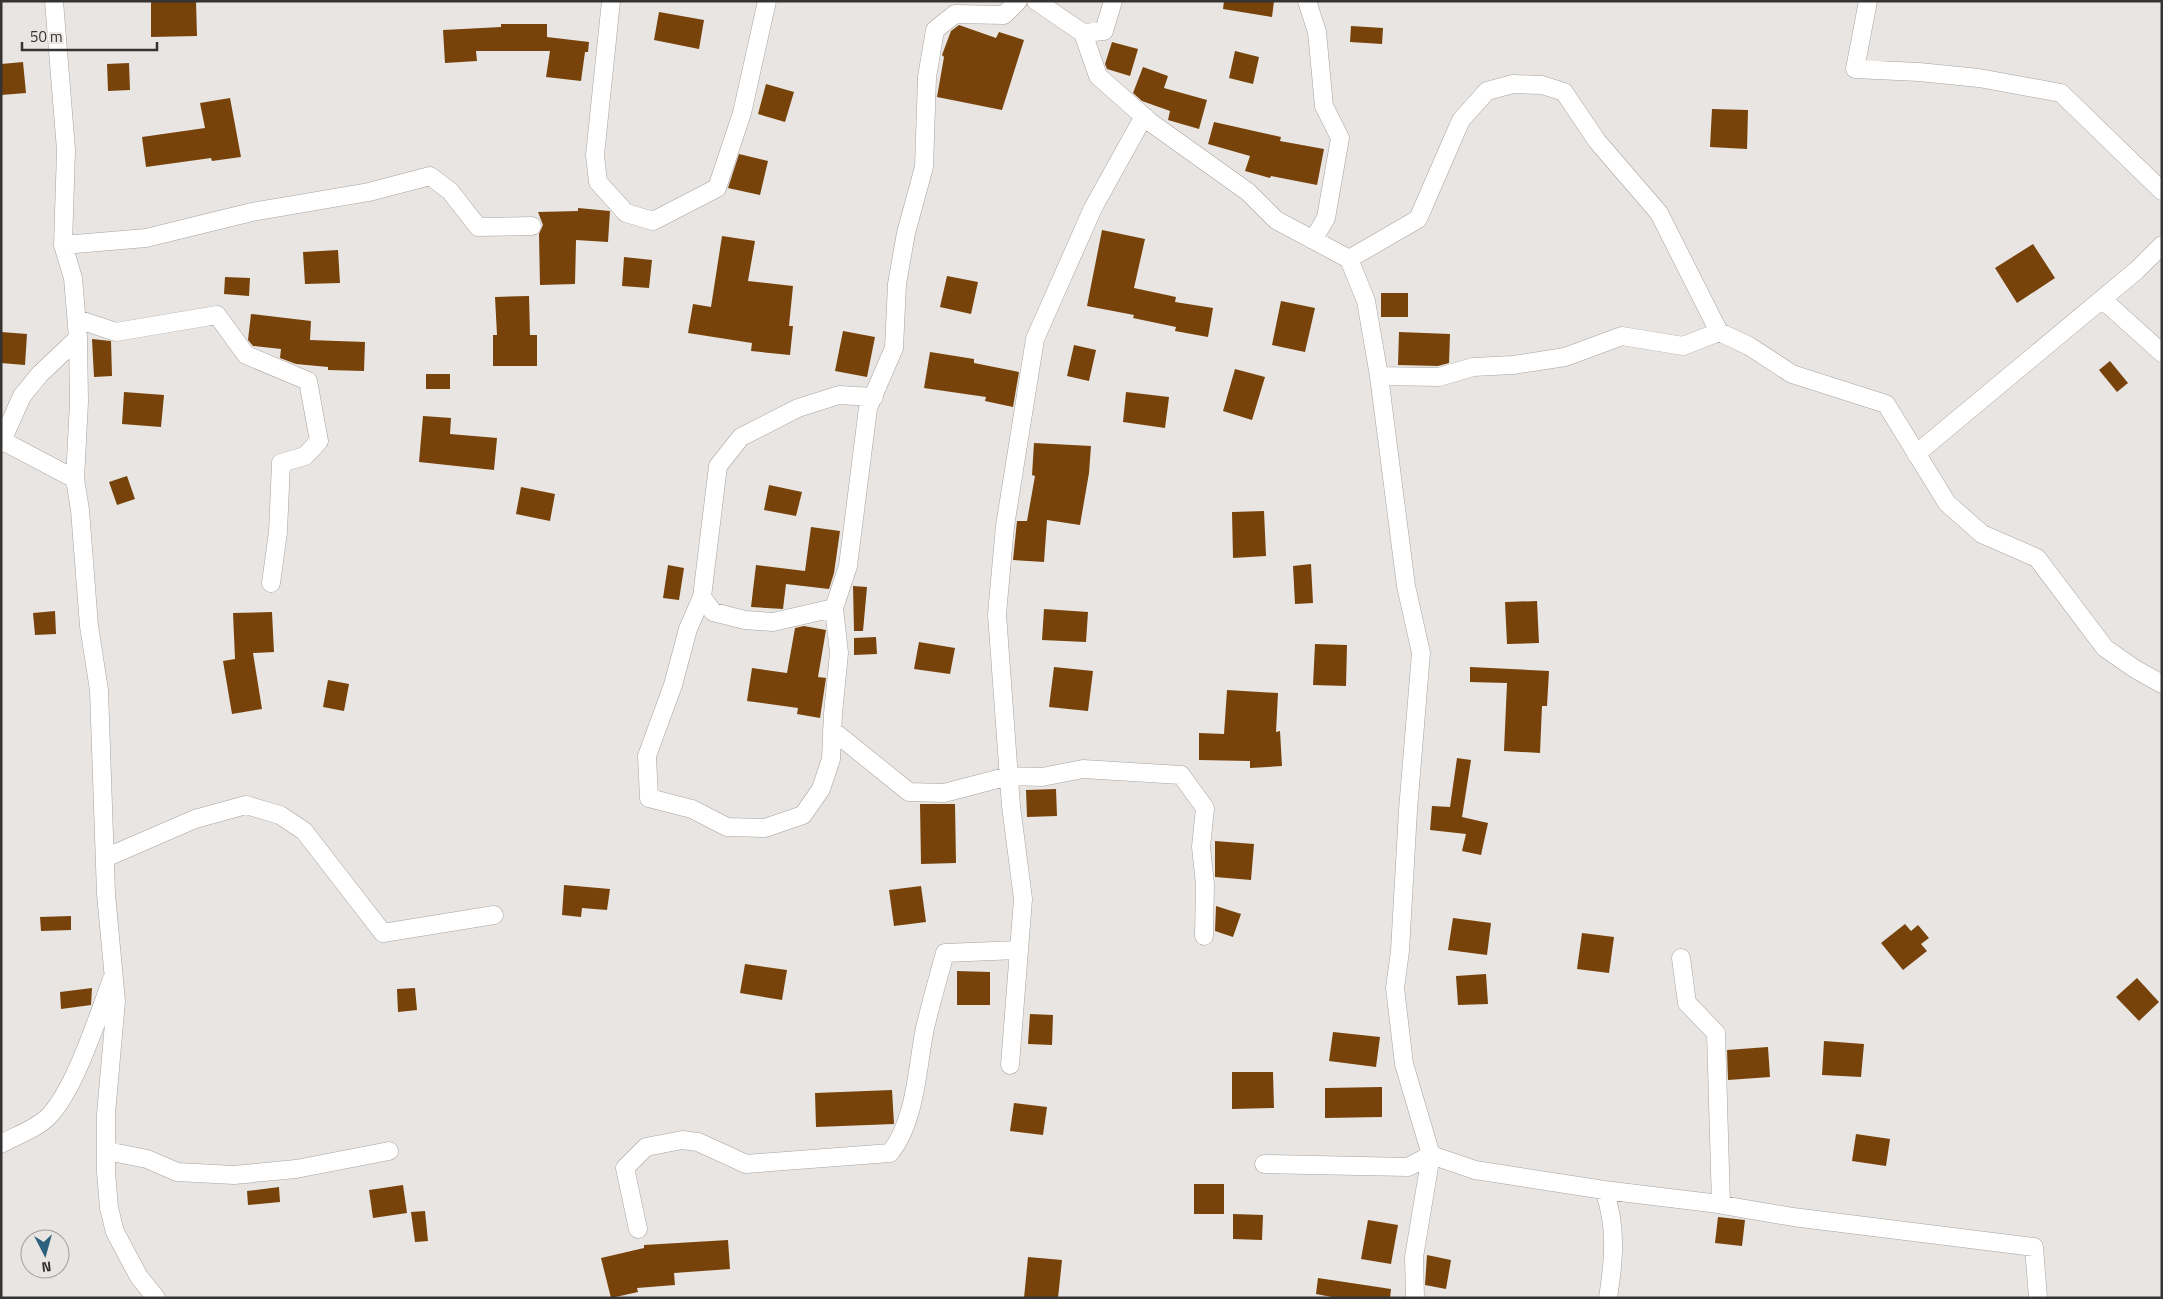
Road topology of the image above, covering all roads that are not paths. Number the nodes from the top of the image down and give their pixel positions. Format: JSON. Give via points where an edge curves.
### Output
{"nodes":[{"id":1,"x":54,"y":1,"type":"edge"},
{"id":2,"x":611,"y":1,"type":"edge"},
{"id":3,"x":767,"y":1,"type":"edge"},
{"id":4,"x":1018,"y":1,"type":"edge"},
{"id":5,"x":1036,"y":1,"type":"edge"},
{"id":6,"x":1113,"y":1,"type":"edge"},
{"id":7,"x":1307,"y":1,"type":"edge"},
{"id":8,"x":1868,"y":1,"type":"edge"},
{"id":9,"x":1084,"y":33,"type":"junction"},
{"id":10,"x":1144,"y":116,"type":"junction"},
{"id":11,"x":2162,"y":191,"type":"edge"},
{"id":12,"x":532,"y":226,"type":"dead end"},
{"id":13,"x":1313,"y":240,"type":"junction"},
{"id":14,"x":62,"y":245,"type":"junction"},
{"id":15,"x":2162,"y":245,"type":"edge"},
{"id":16,"x":1349,"y":259,"type":"junction"},
{"id":17,"x":2102,"y":299,"type":"junction"},
{"id":18,"x":76,"y":319,"type":"junction"},
{"id":19,"x":1719,"y":332,"type":"junction"},
{"id":20,"x":78,"y":338,"type":"junction"},
{"id":21,"x":2162,"y":353,"type":"edge"},
{"id":22,"x":1379,"y":376,"type":"junction"},
{"id":23,"x":874,"y":397,"type":"junction"},
{"id":24,"x":2,"y":441,"type":"edge"},
{"id":25,"x":1916,"y":454,"type":"junction"},
{"id":26,"x":75,"y":479,"type":"junction"},
{"id":27,"x":271,"y":583,"type":"dead end"},
{"id":28,"x":702,"y":597,"type":"junction"},
{"id":29,"x":834,"y":608,"type":"junction"},
{"id":30,"x":2162,"y":684,"type":"edge"},
{"id":31,"x":832,"y":730,"type":"junction"},
{"id":32,"x":1009,"y":776,"type":"junction"},
{"id":33,"x":105,"y":858,"type":"junction"},
{"id":34,"x":494,"y":914,"type":"dead end"},
{"id":35,"x":1204,"y":936,"type":"dead end"},
{"id":36,"x":1018,"y":950,"type":"junction"},
{"id":37,"x":1681,"y":958,"type":"dead end"},
{"id":38,"x":113,"y":977,"type":"junction"},
{"id":39,"x":1010,"y":1065,"type":"dead end"},
{"id":40,"x":1,"y":1144,"type":"edge"},
{"id":41,"x":107,"y":1151,"type":"junction"},
{"id":42,"x":389,"y":1151,"type":"dead end"},
{"id":43,"x":1432,"y":1155,"type":"junction"},
{"id":44,"x":1264,"y":1164,"type":"dead end"},
{"id":45,"x":1604,"y":1190,"type":"junction"},
{"id":46,"x":1721,"y":1204,"type":"junction"},
{"id":47,"x":638,"y":1229,"type":"dead end"},
{"id":48,"x":156,"y":1298,"type":"edge"},
{"id":49,"x":1415,"y":1298,"type":"edge"},
{"id":50,"x":1608,"y":1298,"type":"edge"},
{"id":51,"x":2038,"y":1298,"type":"edge"}],
"edges":[{"from":1,"to":14,"type":"street","via":[[66,150]]},
{"from":2,"to":3,"type":"street","via":[[595,155],[598,182],[626,213],[653,221],[717,188],[742,113]]},
{"from":4,"to":23,"type":"street","via":[[1004,15],[954,14],[935,30],[927,77],[924,167],[906,233],[897,284],[894,348]]},
{"from":5,"to":9,"type":"street"},
{"from":6,"to":9,"type":"street","via":[[1104,31]]},
{"from":7,"to":13,"type":"street","via":[[1317,32],[1324,106],[1340,138],[1326,218]]},
{"from":8,"to":11,"type":"street","via":[[1856,69],[1979,78],[2061,93]]},
{"from":9,"to":10,"type":"street","via":[[1098,76]]},
{"from":10,"to":13,"type":"street","via":[[1248,192],[1276,220]]},
{"from":10,"to":32,"type":"street","via":[[1092,208],[1035,339],[1005,526],[997,614]]},
{"from":12,"to":14,"type":"street","via":[[478,227],[450,191],[430,176],[369,192],[252,212],[146,238]]},
{"from":13,"to":16,"type":"street"},
{"from":14,"to":18,"type":"street","via":[[72,278]]},
{"from":15,"to":17,"type":"street"},
{"from":16,"to":19,"type":"street","via":[[1418,219],[1460,120],[1487,91],[1514,84],[1542,85],[1564,92],[1597,141],[1659,213]]},
{"from":16,"to":22,"type":"street","via":[[1366,301]]},
{"from":17,"to":21,"type":"street"},
{"from":17,"to":25,"type":"street"},
{"from":18,"to":20,"type":"street"},
{"from":18,"to":27,"type":"street","via":[[116,332],[217,315],[246,355],[308,381],[319,441],[305,456],[281,463],[278,532]]},
{"from":19,"to":22,"type":"street","via":[[1683,346],[1622,336],[1564,357],[1473,367],[1439,377]]},
{"from":19,"to":25,"type":"street","via":[[1749,346],[1792,374],[1886,404]]},
{"from":20,"to":24,"type":"street","via":[[22,396]]},
{"from":20,"to":26,"type":"street"},
{"from":22,"to":43,"type":"street","via":[[1406,586],[1420,654],[1395,988],[1404,1064]]},
{"from":23,"to":28,"type":"street","via":[[839,395],[798,408],[741,437],[718,466]]},
{"from":23,"to":29,"type":"street","via":[[868,408],[848,566]]},
{"from":24,"to":26,"type":"street"},
{"from":25,"to":30,"type":"street","via":[[1947,503],[1982,534],[2037,558],[2105,648]]},
{"from":26,"to":33,"type":"street","via":[[98,690]]},
{"from":28,"to":29,"type":"street","via":[[713,612],[764,621]]},
{"from":28,"to":31,"type":"street","via":[[647,756],[649,798],[692,810],[727,827],[765,828],[803,816],[821,789],[831,759]]},
{"from":29,"to":31,"type":"street","via":[[839,653]]},
{"from":31,"to":32,"type":"street","via":[[909,792],[944,793]]},
{"from":32,"to":35,"type":"street","via":[[1042,777],[1084,769],[1181,775],[1205,808],[1201,847],[1205,884]]},
{"from":32,"to":36,"type":"street","via":[[1023,899]]},
{"from":33,"to":34,"type":"street","via":[[195,818],[246,805],[280,815],[304,831],[382,933]]},
{"from":33,"to":38,"type":"street"},
{"from":36,"to":39,"type":"street"},
{"from":36,"to":47,"type":"street","via":[[945,953],[901,1140],[890,1153],[746,1164],[698,1142],[682,1140],[646,1147],[625,1168]]},
{"from":37,"to":46,"type":"street","via":[[1687,1003],[1716,1032]]},
{"from":38,"to":40,"type":"street","via":[[78,1066],[59,1102],[47,1118]]},
{"from":38,"to":41,"type":"street","via":[[116,1001],[106,1114]]},
{"from":41,"to":42,"type":"street","via":[[147,1159],[177,1172],[234,1175],[296,1169]]},
{"from":41,"to":48,"type":"street","via":[[109,1208],[115,1232],[139,1277]]},
{"from":43,"to":44,"type":"street","via":[[1408,1167]]},
{"from":43,"to":45,"type":"street","via":[[1474,1170]]},
{"from":43,"to":49,"type":"street","via":[[1414,1257]]},
{"from":45,"to":46,"type":"street"},
{"from":45,"to":50,"type":"street","via":[[1611,1210],[1615,1242]]},
{"from":46,"to":51,"type":"street","via":[[1793,1217],[2034,1248]]}]}
